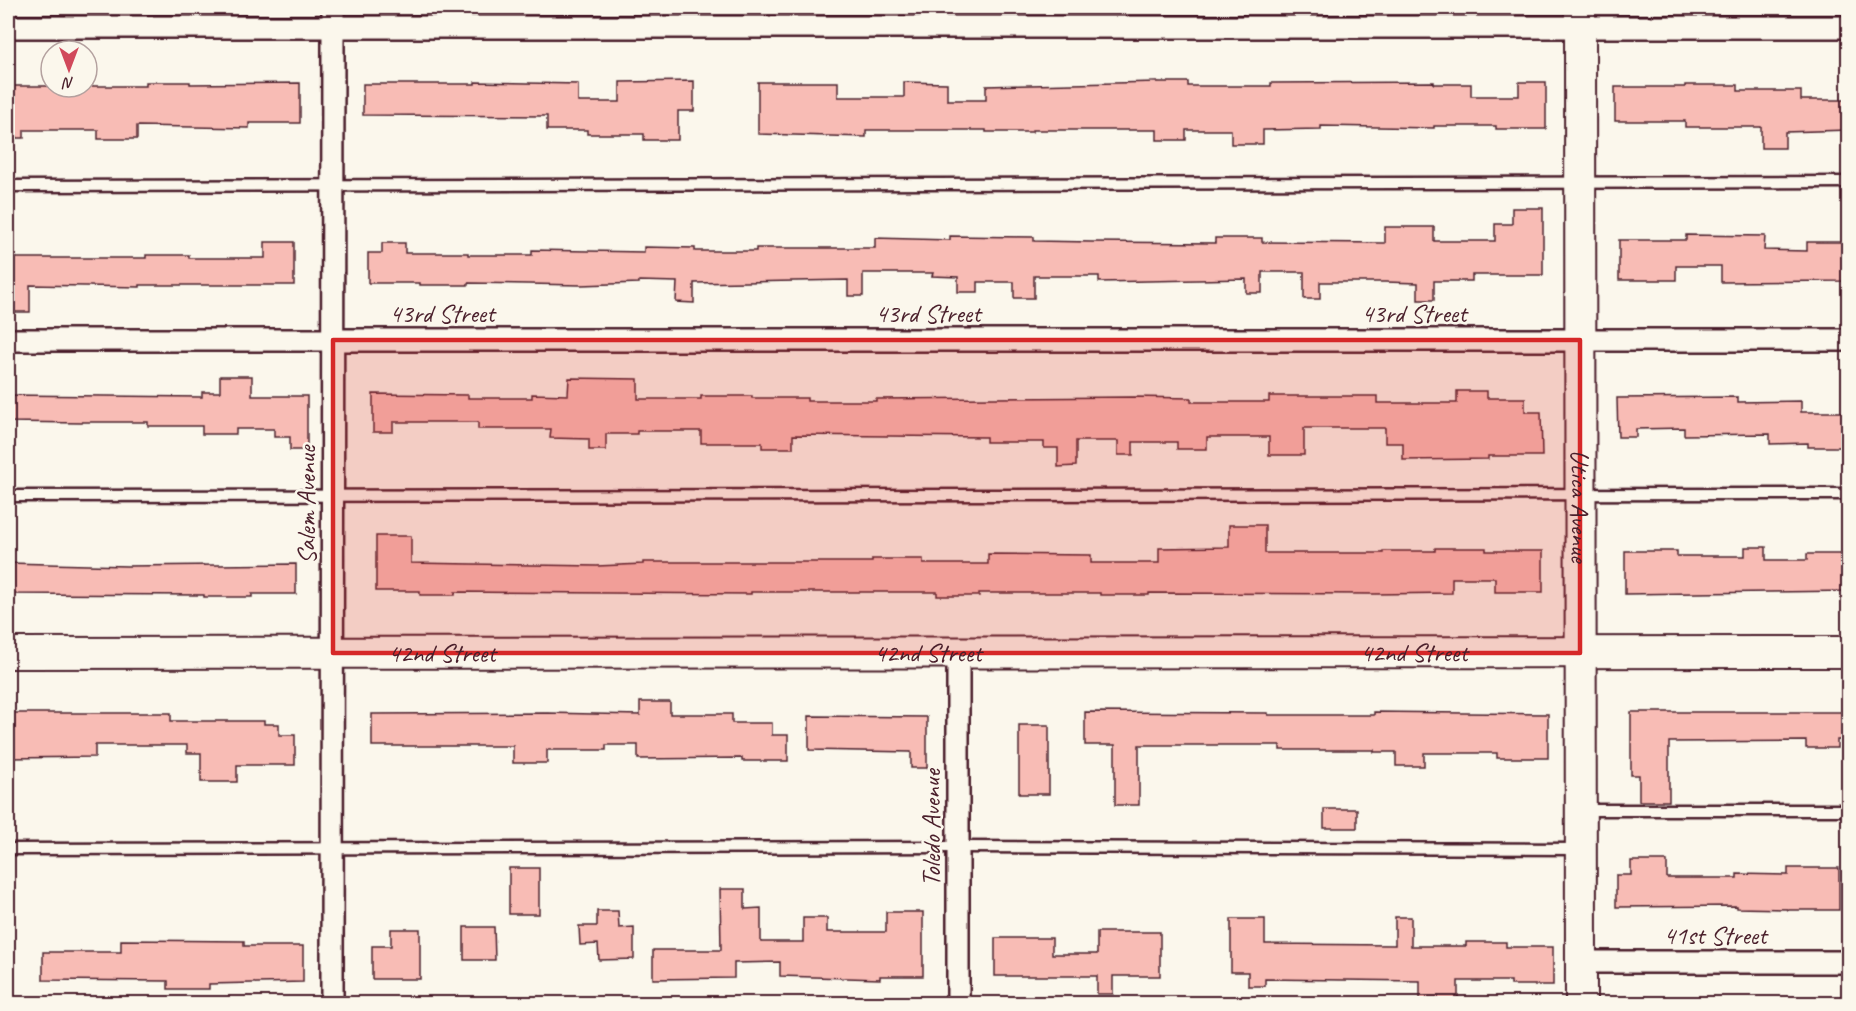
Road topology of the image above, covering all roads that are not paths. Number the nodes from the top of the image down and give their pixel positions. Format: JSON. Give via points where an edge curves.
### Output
{"nodes":[{"id":1,"x":333,"y":17,"type":"edge"},
{"id":2,"x":1580,"y":17,"type":"edge"},
{"id":3,"x":8,"y":27,"type":"edge"},
{"id":4,"x":1848,"y":27,"type":"edge"},
{"id":5,"x":1580,"y":183,"type":"junction"},
{"id":6,"x":1848,"y":183,"type":"edge"},
{"id":7,"x":8,"y":186,"type":"edge"},
{"id":8,"x":333,"y":186,"type":"junction"},
{"id":9,"x":8,"y":340,"type":"edge"},
{"id":10,"x":333,"y":340,"type":"junction"},
{"id":11,"x":1580,"y":340,"type":"junction"},
{"id":12,"x":1848,"y":340,"type":"edge"},
{"id":13,"x":1848,"y":494,"type":"edge"},
{"id":14,"x":1580,"y":495,"type":"junction"},
{"id":15,"x":8,"y":496,"type":"edge"},
{"id":16,"x":333,"y":496,"type":"junction"},
{"id":17,"x":1848,"y":652,"type":"edge"},
{"id":18,"x":333,"y":653,"type":"junction"},
{"id":19,"x":958,"y":653,"type":"junction"},
{"id":20,"x":1580,"y":653,"type":"junction"},
{"id":21,"x":8,"y":654,"type":"edge"},
{"id":22,"x":1581,"y":810,"type":"junction"},
{"id":23,"x":1848,"y":810,"type":"edge"},
{"id":24,"x":958,"y":847,"type":"junction"},
{"id":25,"x":8,"y":849,"type":"edge"},
{"id":26,"x":332,"y":849,"type":"junction"},
{"id":27,"x":1581,"y":849,"type":"junction"},
{"id":28,"x":1581,"y":962,"type":"junction"},
{"id":29,"x":1848,"y":962,"type":"edge"},
{"id":30,"x":332,"y":1004,"type":"edge"},
{"id":31,"x":958,"y":1004,"type":"edge"},
{"id":32,"x":1581,"y":1004,"type":"edge"}],
"edges":[{"from":1,"to":2,"type":"street"},
{"from":1,"to":3,"type":"street"},
{"from":1,"to":8,"type":"street","name":"Salem Avenue"},
{"from":2,"to":4,"type":"street"},
{"from":2,"to":5,"type":"street","name":"Utica Avenue"},
{"from":5,"to":6,"type":"lane"},
{"from":5,"to":8,"type":"lane"},
{"from":5,"to":11,"type":"street","name":"Utica Avenue"},
{"from":7,"to":8,"type":"lane"},
{"from":8,"to":10,"type":"street","name":"Salem Avenue"},
{"from":9,"to":10,"type":"street","name":"43rd Street"},
{"from":10,"to":11,"type":"street","name":"43rd Street"},
{"from":10,"to":16,"type":"street","name":"Salem Avenue"},
{"from":11,"to":12,"type":"street","name":"43rd Street"},
{"from":11,"to":14,"type":"street","name":"Utica Avenue"},
{"from":13,"to":14,"type":"lane"},
{"from":14,"to":16,"type":"lane"},
{"from":14,"to":20,"type":"street","name":"Utica Avenue"},
{"from":15,"to":16,"type":"lane"},
{"from":16,"to":18,"type":"street","name":"Salem Avenue"},
{"from":17,"to":20,"type":"street","name":"42nd Street"},
{"from":18,"to":19,"type":"street","name":"42nd Street"},
{"from":18,"to":21,"type":"street","name":"42nd Street"},
{"from":18,"to":26,"type":"street","name":"Salem Avenue"},
{"from":19,"to":20,"type":"street","name":"42nd Street"},
{"from":19,"to":24,"type":"street","name":"Toledo Avenue"},
{"from":20,"to":22,"type":"street","name":"Utica Avenue"},
{"from":22,"to":23,"type":"lane"},
{"from":22,"to":27,"type":"street","name":"Utica Avenue"},
{"from":24,"to":26,"type":"lane"},
{"from":24,"to":27,"type":"lane"},
{"from":24,"to":31,"type":"street","name":"Toledo Avenue"},
{"from":25,"to":26,"type":"lane"},
{"from":26,"to":30,"type":"street","name":"Salem Avenue"},
{"from":27,"to":28,"type":"street","name":"Utica Avenue"},
{"from":28,"to":29,"type":"street","name":"41st Street"},
{"from":28,"to":32,"type":"street","name":"Utica Avenue"}]}
